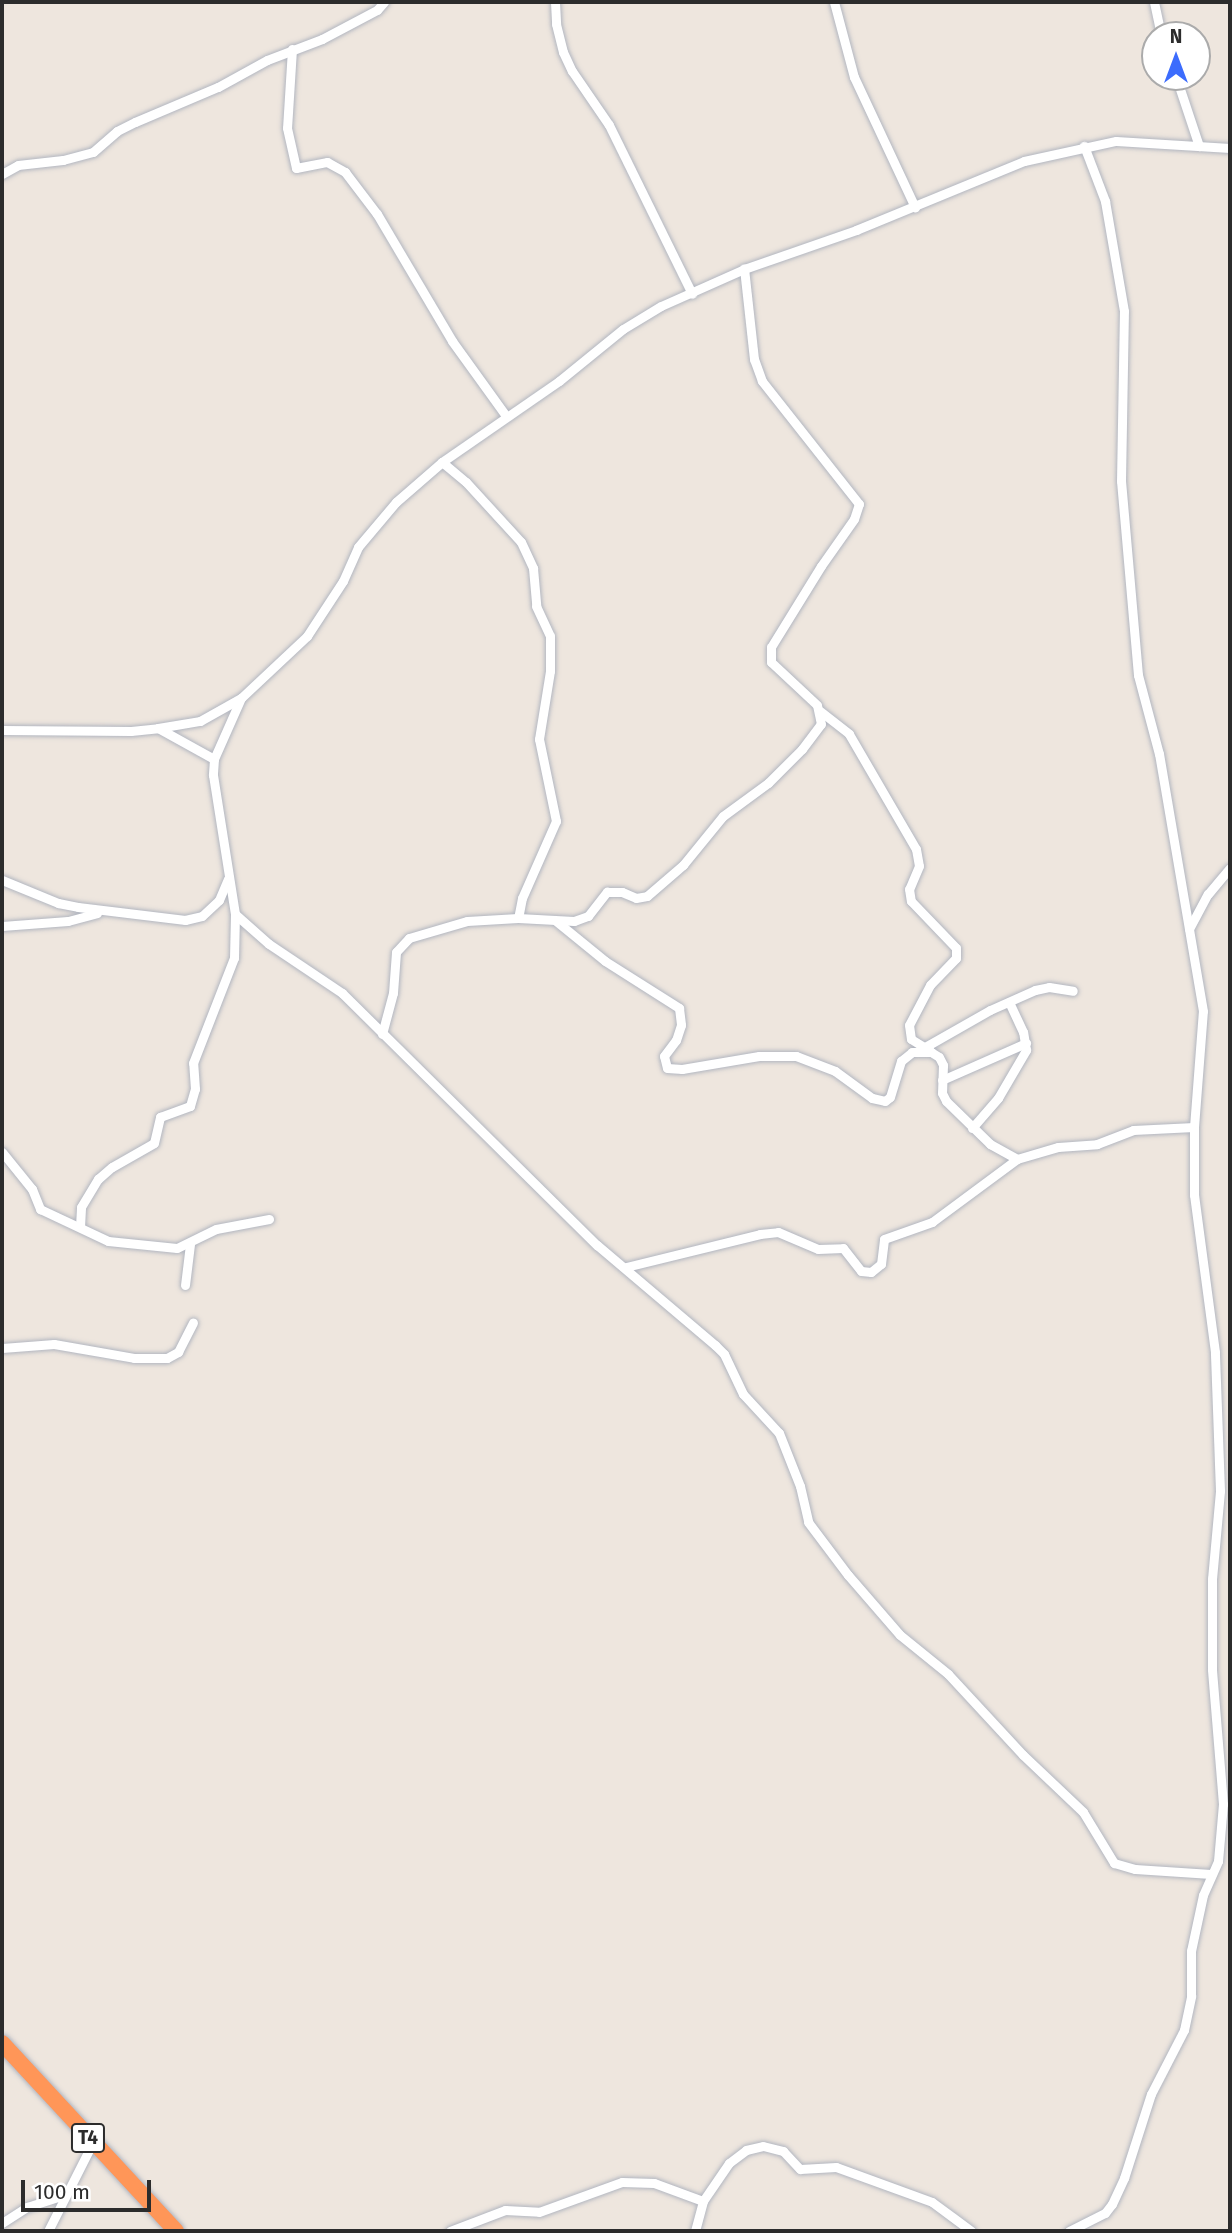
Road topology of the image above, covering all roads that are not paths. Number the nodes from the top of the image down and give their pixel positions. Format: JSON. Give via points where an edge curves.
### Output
{"nodes":[{"id":1,"x":384,"y":2,"type":"edge"},
{"id":2,"x":555,"y":2,"type":"edge"},
{"id":3,"x":834,"y":2,"type":"edge"},
{"id":4,"x":1154,"y":2,"type":"edge"},
{"id":5,"x":1158,"y":21,"type":"edge"},
{"id":6,"x":292,"y":49,"type":"junction"},
{"id":7,"x":1181,"y":91,"type":"edge"},
{"id":8,"x":1084,"y":146,"type":"junction"},
{"id":9,"x":1199,"y":146,"type":"junction"},
{"id":10,"x":1230,"y":148,"type":"edge"},
{"id":11,"x":2,"y":174,"type":"edge"},
{"id":12,"x":915,"y":207,"type":"junction"},
{"id":13,"x":744,"y":269,"type":"junction"},
{"id":14,"x":692,"y":294,"type":"junction"},
{"id":15,"x":506,"y":416,"type":"junction"},
{"id":16,"x":442,"y":462,"type":"junction"},
{"id":17,"x":242,"y":698,"type":"junction"},
{"id":18,"x":820,"y":711,"type":"junction"},
{"id":19,"x":158,"y":728,"type":"junction"},
{"id":20,"x":2,"y":730,"type":"edge"},
{"id":21,"x":214,"y":758,"type":"junction"},
{"id":22,"x":1230,"y":868,"type":"edge"},
{"id":23,"x":229,"y":877,"type":"junction"},
{"id":24,"x":2,"y":880,"type":"edge"},
{"id":25,"x":102,"y":912,"type":"junction"},
{"id":26,"x":235,"y":915,"type":"junction"},
{"id":27,"x":518,"y":918,"type":"junction"},
{"id":28,"x":556,"y":921,"type":"junction"},
{"id":29,"x":2,"y":926,"type":"edge"},
{"id":30,"x":1189,"y":929,"type":"junction"},
{"id":31,"x":1073,"y":991,"type":"dead end"},
{"id":32,"x":1009,"y":1002,"type":"junction"},
{"id":33,"x":382,"y":1034,"type":"junction"},
{"id":34,"x":1026,"y":1043,"type":"junction"},
{"id":35,"x":928,"y":1050,"type":"junction"},
{"id":36,"x":942,"y":1080,"type":"junction"},
{"id":37,"x":1194,"y":1127,"type":"junction"},
{"id":38,"x":972,"y":1128,"type":"junction"},
{"id":39,"x":2,"y":1152,"type":"edge"},
{"id":40,"x":1017,"y":1158,"type":"junction"},
{"id":41,"x":269,"y":1219,"type":"dead end"},
{"id":42,"x":80,"y":1227,"type":"junction"},
{"id":43,"x":191,"y":1242,"type":"junction"},
{"id":44,"x":626,"y":1267,"type":"junction"},
{"id":45,"x":185,"y":1285,"type":"dead end"},
{"id":46,"x":193,"y":1323,"type":"dead end"},
{"id":47,"x":2,"y":1348,"type":"edge"},
{"id":48,"x":1230,"y":1856,"type":"edge"},
{"id":49,"x":1218,"y":1861,"type":"junction"},
{"id":50,"x":1211,"y":1874,"type":"junction"},
{"id":51,"x":2,"y":2042,"type":"edge"},
{"id":52,"x":92,"y":2144,"type":"junction"},
{"id":53,"x":64,"y":2195,"type":"junction"},
{"id":54,"x":704,"y":2201,"type":"junction"},
{"id":55,"x":2,"y":2223,"type":"edge"},
{"id":56,"x":48,"y":2231,"type":"edge"},
{"id":57,"x":176,"y":2231,"type":"edge"},
{"id":58,"x":450,"y":2231,"type":"edge"},
{"id":59,"x":695,"y":2231,"type":"edge"},
{"id":60,"x":971,"y":2231,"type":"edge"},
{"id":61,"x":1069,"y":2231,"type":"edge"}],
"edges":[{"from":1,"to":6,"type":"street","via":[[323,39]]},
{"from":2,"to":14,"type":"street","via":[[563,52],[609,125]]},
{"from":3,"to":12,"type":"street","via":[[854,77]]},
{"from":4,"to":5,"type":"street"},
{"from":6,"to":11,"type":"street","via":[[117,131],[93,152],[18,165]]},
{"from":6,"to":15,"type":"street","via":[[287,128],[296,168],[327,162],[345,172],[377,214],[452,341]]},
{"from":7,"to":9,"type":"street"},
{"from":8,"to":9,"type":"street","via":[[1116,141]]},
{"from":8,"to":12,"type":"street","via":[[991,173]]},
{"from":8,"to":30,"type":"street","via":[[1105,201],[1124,311],[1121,481],[1131,616],[1138,674],[1155,735]]},
{"from":9,"to":10,"type":"street"},
{"from":12,"to":13,"type":"street"},
{"from":13,"to":14,"type":"street"},
{"from":13,"to":18,"type":"street","via":[[754,359],[762,381],[859,504],[855,519],[771,647],[776,670]]},
{"from":14,"to":15,"type":"street","via":[[635,321]]},
{"from":15,"to":16,"type":"street"},
{"from":16,"to":17,"type":"street","via":[[380,517],[307,636]]},
{"from":16,"to":27,"type":"street","via":[[521,542],[533,568],[536,606],[551,636],[551,671],[539,738],[556,821],[522,898]]},
{"from":17,"to":19,"type":"street","via":[[201,721]]},
{"from":17,"to":21,"type":"street"},
{"from":18,"to":28,"type":"street","via":[[821,724],[802,749],[768,783],[723,816],[683,865],[653,892],[642,898],[607,892],[588,916]]},
{"from":18,"to":35,"type":"street","via":[[849,734],[916,849],[919,866],[909,889],[911,901],[956,948],[956,958],[930,985],[909,1025],[910,1037]]},
{"from":19,"to":20,"type":"street"},
{"from":19,"to":21,"type":"street"},
{"from":21,"to":23,"type":"street"},
{"from":22,"to":30,"type":"street","via":[[1208,894]]},
{"from":23,"to":25,"type":"street","via":[[219,900],[194,919]]},
{"from":23,"to":26,"type":"street"},
{"from":24,"to":25,"type":"street","via":[[58,903]]},
{"from":25,"to":29,"type":"street","via":[[60,922]]},
{"from":26,"to":33,"type":"street","via":[[336,988]]},
{"from":26,"to":42,"type":"street","via":[[234,958],[193,1063],[195,1089],[190,1106],[160,1117],[154,1143],[98,1179],[81,1208]]},
{"from":27,"to":28,"type":"street"},
{"from":27,"to":33,"type":"street","via":[[458,923],[400,944]]},
{"from":28,"to":35,"type":"street","via":[[605,961],[679,1009],[681,1025],[664,1056],[667,1068],[796,1056],[835,1071],[872,1098],[885,1101],[901,1061],[912,1052]]},
{"from":30,"to":37,"type":"street","via":[[1203,1011]]},
{"from":31,"to":32,"type":"street","via":[[1045,987]]},
{"from":32,"to":34,"type":"street"},
{"from":32,"to":35,"type":"street"},
{"from":33,"to":44,"type":"street","via":[[563,1213]]},
{"from":34,"to":36,"type":"street"},
{"from":34,"to":38,"type":"street","via":[[998,1098]]},
{"from":35,"to":36,"type":"street","via":[[941,1060]]},
{"from":36,"to":38,"type":"street","via":[[946,1101]]},
{"from":37,"to":40,"type":"street","via":[[1133,1130],[1097,1144],[1058,1147]]},
{"from":37,"to":49,"type":"street","via":[[1194,1195],[1218,1410],[1220,1491],[1211,1635],[1223,1804]]},
{"from":38,"to":40,"type":"street"},
{"from":39,"to":42,"type":"street","via":[[33,1189],[40,1209]]},
{"from":40,"to":44,"type":"street","via":[[932,1222],[884,1239],[881,1264],[871,1272],[861,1271],[843,1248],[818,1250],[778,1233]]},
{"from":41,"to":43,"type":"street","via":[[216,1229]]},
{"from":42,"to":43,"type":"street","via":[[122,1243],[177,1248]]},
{"from":43,"to":45,"type":"street"},
{"from":44,"to":50,"type":"street","via":[[723,1354],[743,1394],[779,1433],[800,1486],[808,1522],[858,1588],[900,1635],[948,1674],[1073,1802],[1095,1828],[1114,1863],[1135,1869]]},
{"from":46,"to":47,"type":"street","via":[[178,1352],[167,1358],[134,1358],[54,1344]]},
{"from":48,"to":49,"type":"street"},
{"from":49,"to":50,"type":"street"},
{"from":50,"to":61,"type":"street","via":[[1191,1951],[1191,1996],[1184,2030],[1151,2094],[1112,2204],[1105,2213]]},
{"from":51,"to":52,"type":"highway","number":"T4"},
{"from":52,"to":53,"type":"street"},
{"from":52,"to":57,"type":"highway","number":"T4"},
{"from":53,"to":55,"type":"street","via":[[27,2207]]},
{"from":53,"to":56,"type":"street"},
{"from":54,"to":58,"type":"street","via":[[654,2183],[622,2182],[539,2213],[505,2210]]},
{"from":54,"to":59,"type":"street"},
{"from":54,"to":60,"type":"street","via":[[736,2156],[763,2146],[783,2151],[800,2169],[835,2167],[932,2202]]}]}
